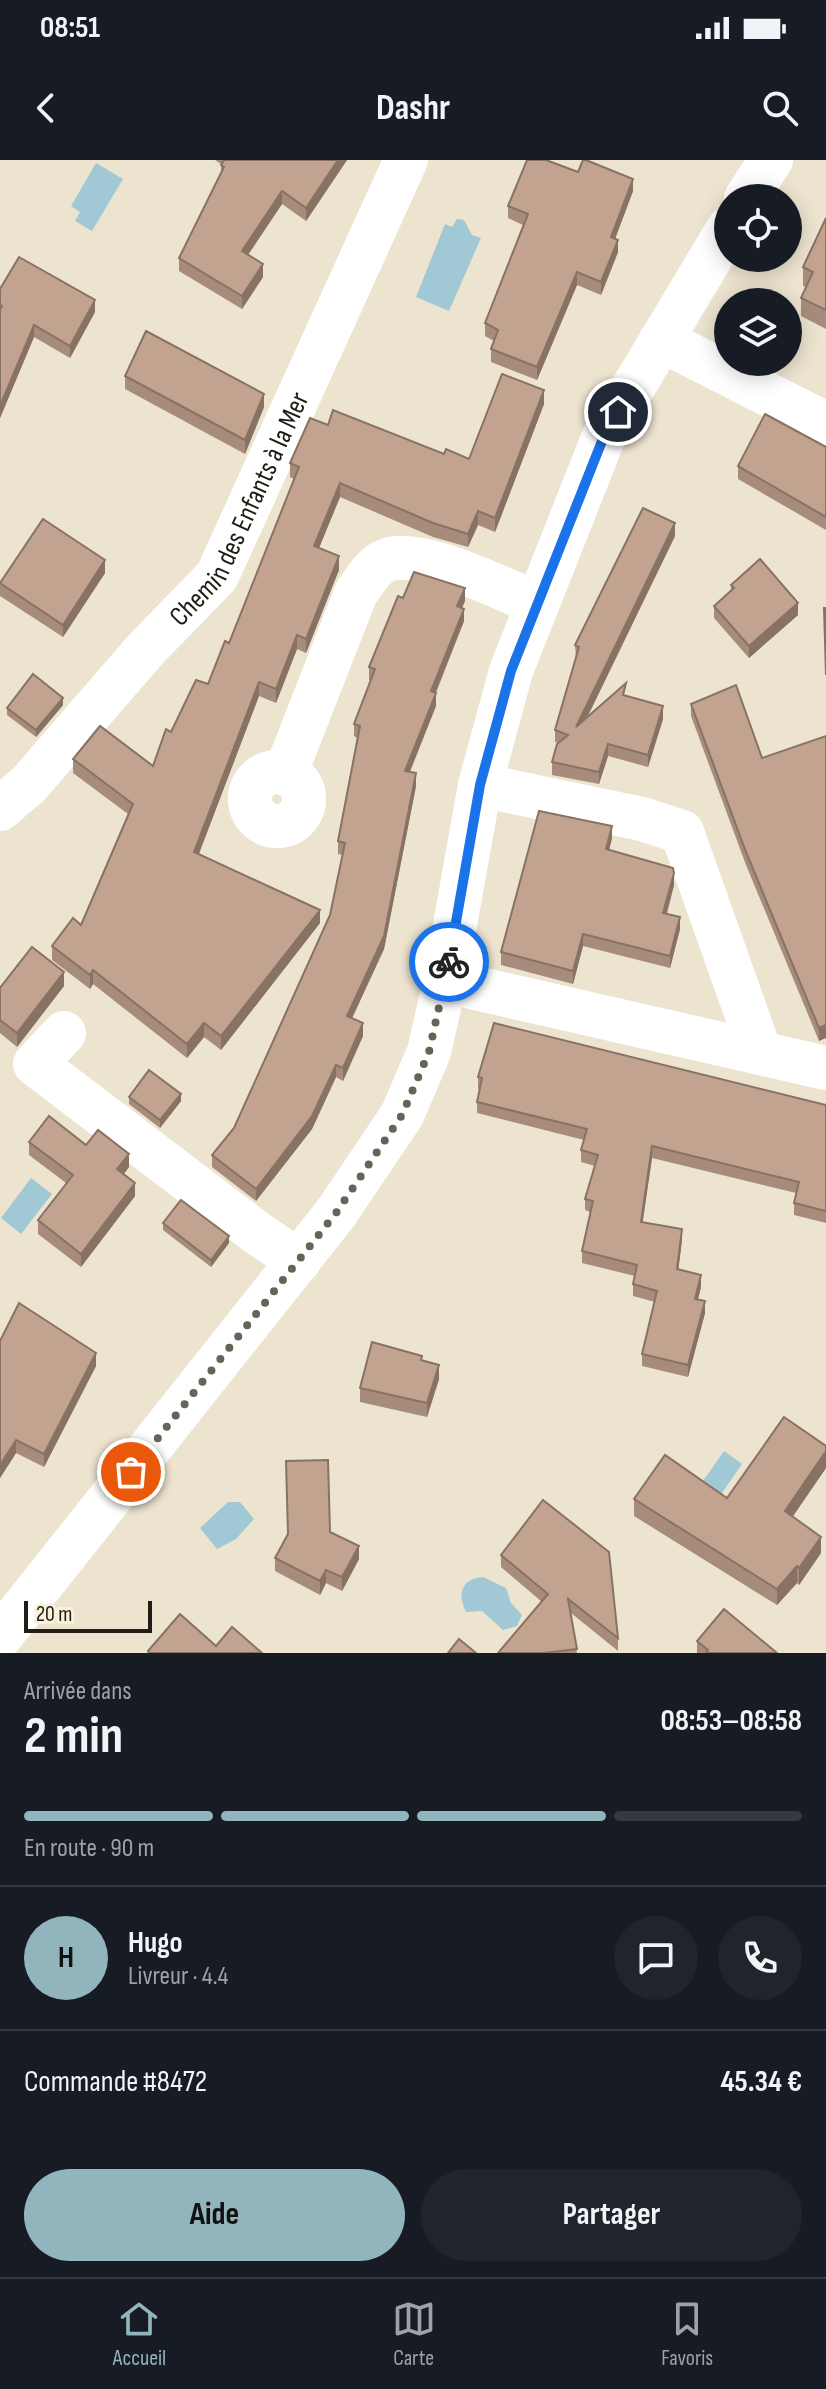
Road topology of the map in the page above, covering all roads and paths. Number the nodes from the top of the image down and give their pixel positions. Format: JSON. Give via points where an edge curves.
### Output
{"nodes":[{"id":1,"x":406,"y":160,"type":"edge"},
{"id":2,"x":771,"y":160,"type":"edge"},
{"id":3,"x":755,"y":184,"type":"edge"},
{"id":4,"x":714,"y":252,"type":"edge"},
{"id":5,"x":661,"y":340,"type":"junction"},
{"id":6,"x":826,"y":424,"type":"edge"},
{"id":7,"x":537,"y":603,"type":"junction"},
{"id":8,"x":285,"y":774,"type":"dead end"},
{"id":9,"x":480,"y":785,"type":"junction"},
{"id":10,"x":0,"y":809,"type":"edge"},
{"id":11,"x":445,"y":981,"type":"junction"},
{"id":12,"x":64,"y":1033,"type":"dead end"},
{"id":13,"x":760,"y":1052,"type":"junction"},
{"id":14,"x":826,"y":1068,"type":"edge"},
{"id":15,"x":299,"y":1261,"type":"junction"},
{"id":16,"x":0,"y":1637,"type":"edge"}],
"edges":[{"from":1,"to":10,"type":"street","name":"Chemin des Enfants à la Mer","via":[[217,576],[29,784]]},
{"from":2,"to":3,"type":"street"},
{"from":4,"to":5,"type":"street"},
{"from":5,"to":6,"type":"street"},
{"from":5,"to":7,"type":"street","via":[[604,436]]},
{"from":7,"to":8,"type":"street","via":[[428,561],[389,559],[372,570],[356,593]]},
{"from":7,"to":9,"type":"street","via":[[511,671]]},
{"from":9,"to":11,"type":"street"},
{"from":9,"to":13,"type":"street","via":[[682,832]]},
{"from":11,"to":13,"type":"street"},
{"from":11,"to":15,"type":"street","via":[[429,1052],[402,1115]]},
{"from":12,"to":15,"type":"street","via":[[35,1064]]},
{"from":13,"to":14,"type":"street"},
{"from":15,"to":16,"type":"street"}]}
